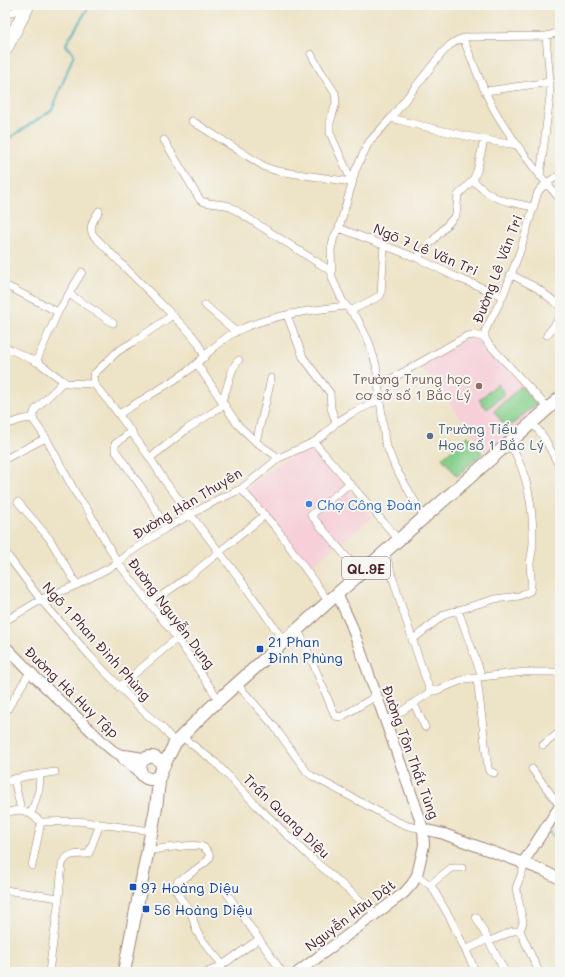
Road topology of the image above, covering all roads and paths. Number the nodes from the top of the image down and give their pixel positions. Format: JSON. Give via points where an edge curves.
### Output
{"nodes":[{"id":1,"x":26,"y":9,"type":"edge"},
{"id":2,"x":5,"y":15,"type":"edge"},
{"id":3,"x":560,"y":32,"type":"edge"},
{"id":4,"x":546,"y":36,"type":"junction"},
{"id":5,"x":463,"y":38,"type":"junction"},
{"id":6,"x":5,"y":50,"type":"edge"},
{"id":7,"x":312,"y":54,"type":"dead end"},
{"id":8,"x":550,"y":82,"type":"junction"},
{"id":9,"x":486,"y":91,"type":"junction"},
{"id":10,"x":391,"y":118,"type":"junction"},
{"id":11,"x":192,"y":121,"type":"dead end"},
{"id":12,"x":164,"y":140,"type":"dead end"},
{"id":13,"x":484,"y":140,"type":"junction"},
{"id":14,"x":517,"y":145,"type":"junction"},
{"id":15,"x":560,"y":175,"type":"edge"},
{"id":16,"x":540,"y":176,"type":"junction"},
{"id":17,"x":473,"y":180,"type":"junction"},
{"id":18,"x":352,"y":182,"type":"junction"},
{"id":19,"x":546,"y":183,"type":"junction"},
{"id":20,"x":560,"y":199,"type":"edge"},
{"id":21,"x":534,"y":207,"type":"junction"},
{"id":22,"x":99,"y":211,"type":"dead end"},
{"id":23,"x":338,"y":228,"type":"junction"},
{"id":24,"x":384,"y":244,"type":"junction"},
{"id":25,"x":417,"y":258,"type":"junction"},
{"id":26,"x":331,"y":271,"type":"junction"},
{"id":27,"x":82,"y":272,"type":"dead end"},
{"id":28,"x":510,"y":274,"type":"junction"},
{"id":29,"x":5,"y":285,"type":"edge"},
{"id":30,"x":69,"y":294,"type":"junction"},
{"id":31,"x":503,"y":296,"type":"junction"},
{"id":32,"x":205,"y":305,"type":"dead end"},
{"id":33,"x":560,"y":306,"type":"edge"},
{"id":34,"x":348,"y":308,"type":"junction"},
{"id":35,"x":58,"y":312,"type":"junction"},
{"id":36,"x":173,"y":315,"type":"junction"},
{"id":37,"x":287,"y":315,"type":"junction"},
{"id":38,"x":560,"y":318,"type":"edge"},
{"id":39,"x":114,"y":324,"type":"dead end"},
{"id":40,"x":236,"y":332,"type":"junction"},
{"id":41,"x":547,"y":335,"type":"dead end"},
{"id":42,"x":485,"y":338,"type":"junction"},
{"id":43,"x":5,"y":347,"type":"edge"},
{"id":44,"x":205,"y":357,"type":"junction"},
{"id":45,"x":239,"y":360,"type":"dead end"},
{"id":46,"x":36,"y":362,"type":"junction"},
{"id":47,"x":196,"y":364,"type":"junction"},
{"id":48,"x":271,"y":378,"type":"dead end"},
{"id":49,"x":64,"y":381,"type":"junction"},
{"id":50,"x":378,"y":382,"type":"junction"},
{"id":51,"x":94,"y":384,"type":"junction"},
{"id":52,"x":560,"y":398,"type":"edge"},
{"id":53,"x":379,"y":400,"type":"junction"},
{"id":54,"x":223,"y":403,"type":"junction"},
{"id":55,"x":548,"y":408,"type":"junction"},
{"id":56,"x":118,"y":414,"type":"junction"},
{"id":57,"x":33,"y":418,"type":"junction"},
{"id":58,"x":532,"y":422,"type":"junction"},
{"id":59,"x":336,"y":423,"type":"junction"},
{"id":60,"x":5,"y":425,"type":"edge"},
{"id":61,"x":132,"y":431,"type":"junction"},
{"id":62,"x":46,"y":438,"type":"junction"},
{"id":63,"x":256,"y":442,"type":"junction"},
{"id":64,"x":314,"y":442,"type":"junction"},
{"id":65,"x":510,"y":443,"type":"junction"},
{"id":66,"x":150,"y":458,"type":"junction"},
{"id":67,"x":279,"y":458,"type":"junction"},
{"id":68,"x":5,"y":459,"type":"edge"},
{"id":69,"x":560,"y":468,"type":"edge"},
{"id":70,"x":349,"y":484,"type":"junction"},
{"id":71,"x":240,"y":489,"type":"junction"},
{"id":72,"x":18,"y":502,"type":"dead end"},
{"id":73,"x":190,"y":514,"type":"junction"},
{"id":74,"x":265,"y":515,"type":"junction"},
{"id":75,"x":424,"y":517,"type":"junction"},
{"id":76,"x":166,"y":528,"type":"junction"},
{"id":77,"x":398,"y":539,"type":"junction"},
{"id":78,"x":385,"y":551,"type":"junction"},
{"id":79,"x":5,"y":552,"type":"edge"},
{"id":80,"x":219,"y":552,"type":"junction"},
{"id":81,"x":118,"y":563,"type":"junction"},
{"id":82,"x":360,"y":573,"type":"junction"},
{"id":83,"x":77,"y":585,"type":"junction"},
{"id":84,"x":332,"y":597,"type":"junction"},
{"id":85,"x":41,"y":600,"type":"junction"},
{"id":86,"x":151,"y":604,"type":"junction"},
{"id":87,"x":458,"y":610,"type":"junction"},
{"id":88,"x":5,"y":621,"type":"edge"},
{"id":89,"x":298,"y":630,"type":"junction"},
{"id":90,"x":177,"y":638,"type":"junction"},
{"id":91,"x":284,"y":640,"type":"junction"},
{"id":92,"x":412,"y":640,"type":"junction"},
{"id":93,"x":7,"y":654,"type":"edge"},
{"id":94,"x":30,"y":672,"type":"junction"},
{"id":95,"x":560,"y":672,"type":"edge"},
{"id":96,"x":480,"y":677,"type":"junction"},
{"id":97,"x":237,"y":684,"type":"junction"},
{"id":98,"x":119,"y":686,"type":"junction"},
{"id":99,"x":433,"y":690,"type":"junction"},
{"id":100,"x":376,"y":696,"type":"junction"},
{"id":101,"x":218,"y":700,"type":"junction"},
{"id":102,"x":414,"y":704,"type":"junction"},
{"id":103,"x":5,"y":713,"type":"edge"},
{"id":104,"x":386,"y":722,"type":"junction"},
{"id":105,"x":425,"y":727,"type":"dead end"},
{"id":106,"x":560,"y":732,"type":"edge"},
{"id":107,"x":178,"y":739,"type":"junction"},
{"id":108,"x":543,"y":745,"type":"dead end"},
{"id":109,"x":122,"y":755,"type":"junction"},
{"id":110,"x":150,"y":757,"type":"junction"},
{"id":111,"x":532,"y":769,"type":"dead end"},
{"id":112,"x":161,"y":771,"type":"junction"},
{"id":113,"x":55,"y":772,"type":"dead end"},
{"id":114,"x":494,"y":773,"type":"dead end"},
{"id":115,"x":40,"y":774,"type":"junction"},
{"id":116,"x":144,"y":775,"type":"junction"},
{"id":117,"x":14,"y":779,"type":"junction"},
{"id":118,"x":5,"y":781,"type":"edge"},
{"id":119,"x":560,"y":806,"type":"edge"},
{"id":120,"x":156,"y":808,"type":"junction"},
{"id":121,"x":21,"y":810,"type":"junction"},
{"id":122,"x":5,"y":814,"type":"edge"},
{"id":123,"x":31,"y":814,"type":"junction"},
{"id":124,"x":42,"y":822,"type":"junction"},
{"id":125,"x":100,"y":824,"type":"junction"},
{"id":126,"x":423,"y":829,"type":"junction"},
{"id":127,"x":151,"y":831,"type":"junction"},
{"id":128,"x":147,"y":851,"type":"junction"},
{"id":129,"x":524,"y":864,"type":"junction"},
{"id":130,"x":32,"y":866,"type":"dead end"},
{"id":131,"x":462,"y":868,"type":"dead end"},
{"id":132,"x":417,"y":875,"type":"junction"},
{"id":133,"x":560,"y":879,"type":"edge"},
{"id":134,"x":430,"y":885,"type":"junction"},
{"id":135,"x":5,"y":890,"type":"edge"},
{"id":136,"x":226,"y":892,"type":"dead end"},
{"id":137,"x":59,"y":898,"type":"junction"},
{"id":138,"x":376,"y":914,"type":"junction"},
{"id":139,"x":476,"y":917,"type":"dead end"},
{"id":140,"x":520,"y":931,"type":"junction"},
{"id":141,"x":259,"y":940,"type":"junction"},
{"id":142,"x":489,"y":940,"type":"junction"},
{"id":143,"x":466,"y":950,"type":"junction"},
{"id":144,"x":223,"y":965,"type":"junction"},
{"id":145,"x":49,"y":972,"type":"edge"},
{"id":146,"x":124,"y":972,"type":"edge"},
{"id":147,"x":208,"y":972,"type":"edge"},
{"id":148,"x":282,"y":972,"type":"edge"},
{"id":149,"x":298,"y":972,"type":"edge"},
{"id":150,"x":476,"y":972,"type":"edge"},
{"id":151,"x":505,"y":972,"type":"edge"},
{"id":152,"x":539,"y":972,"type":"edge"}],
"edges":[{"from":1,"to":2,"type":"street"},
{"from":1,"to":6,"type":"highway"},
{"from":3,"to":4,"type":"street"},
{"from":4,"to":5,"type":"street"},
{"from":4,"to":8,"type":"street"},
{"from":5,"to":9,"type":"street"},
{"from":5,"to":10,"type":"street","via":[[442,53]]},
{"from":7,"to":18,"type":"street","via":[[335,93],[336,103],[330,133]]},
{"from":8,"to":9,"type":"street"},
{"from":8,"to":16,"type":"street"},
{"from":9,"to":14,"type":"street"},
{"from":10,"to":13,"type":"street"},
{"from":10,"to":18,"type":"street","via":[[369,142]]},
{"from":11,"to":18,"type":"street","via":[[265,167]]},
{"from":12,"to":26,"type":"street","via":[[200,200],[230,206]]},
{"from":13,"to":14,"type":"street"},
{"from":13,"to":17,"type":"street"},
{"from":14,"to":16,"type":"street"},
{"from":15,"to":19,"type":"street","name":"Đường Lê Văn Tri"},
{"from":16,"to":19,"type":"street"},
{"from":17,"to":21,"type":"street","via":[[483,191],[499,200]]},
{"from":17,"to":25,"type":"street","via":[[458,195],[456,215]]},
{"from":18,"to":23,"type":"street"},
{"from":19,"to":20,"type":"street"},
{"from":19,"to":21,"type":"street","name":"Đường Lê Văn Tri","via":[[538,192]]},
{"from":21,"to":28,"type":"street","name":"Đường Lê Văn Tri"},
{"from":22,"to":36,"type":"street","via":[[91,227],[93,235]]},
{"from":23,"to":24,"type":"street","name":"Ngõ 7 Lê Văn Tri"},
{"from":23,"to":26,"type":"street","via":[[331,250]]},
{"from":24,"to":25,"type":"street","name":"Ngõ 7 Lê Văn Tri"},
{"from":24,"to":34,"type":"street","via":[[380,296]]},
{"from":25,"to":31,"type":"street","name":"Ngõ 7 Lê Văn Tri"},
{"from":26,"to":34,"type":"street","via":[[343,302]]},
{"from":27,"to":30,"type":"street"},
{"from":28,"to":31,"type":"street","name":"Đường Lê Văn Tri"},
{"from":28,"to":33,"type":"street","via":[[537,288]]},
{"from":29,"to":35,"type":"street"},
{"from":30,"to":35,"type":"street"},
{"from":30,"to":39,"type":"street"},
{"from":31,"to":42,"type":"street","name":"Đường Lê Văn Tri","via":[[485,331]]},
{"from":32,"to":40,"type":"street"},
{"from":34,"to":37,"type":"street"},
{"from":34,"to":50,"type":"street","via":[[358,320],[369,342]]},
{"from":35,"to":46,"type":"street"},
{"from":36,"to":44,"type":"street","via":[[198,343]]},
{"from":36,"to":51,"type":"street","via":[[118,351],[93,375]]},
{"from":37,"to":40,"type":"street"},
{"from":37,"to":59,"type":"street","via":[[303,357],[330,394]]},
{"from":38,"to":41,"type":"street"},
{"from":40,"to":44,"type":"street","via":[[226,337]]},
{"from":42,"to":50,"type":"street","via":[[468,336],[394,378]]},
{"from":42,"to":55,"type":"street","name":"Đường Lê Văn Tri"},
{"from":43,"to":46,"type":"street"},
{"from":44,"to":47,"type":"street"},
{"from":45,"to":54,"type":"street","via":[[234,365]]},
{"from":46,"to":49,"type":"street"},
{"from":47,"to":54,"type":"street"},
{"from":47,"to":56,"type":"street"},
{"from":48,"to":63,"type":"street"},
{"from":49,"to":51,"type":"street"},
{"from":49,"to":57,"type":"street","via":[[35,410]]},
{"from":50,"to":53,"type":"street"},
{"from":51,"to":56,"type":"street"},
{"from":52,"to":55,"type":"main road","number":"QL.9E"},
{"from":53,"to":59,"type":"street","name":"Đường Hàn Thuyên"},
{"from":53,"to":75,"type":"street","via":[[385,442],[398,474]]},
{"from":54,"to":63,"type":"street","via":[[238,425]]},
{"from":54,"to":66,"type":"street"},
{"from":55,"to":58,"type":"main road","number":"QL.9E"},
{"from":56,"to":61,"type":"street"},
{"from":57,"to":60,"type":"street"},
{"from":57,"to":62,"type":"street","name":"Đường Nguyễn Dụng"},
{"from":58,"to":65,"type":"main road","number":"QL.9E"},
{"from":58,"to":69,"type":"street","via":[[545,439]]},
{"from":59,"to":64,"type":"street","name":"Đường Hàn Thuyên"},
{"from":61,"to":66,"type":"street"},
{"from":61,"to":76,"type":"street","via":[[115,444],[115,450]]},
{"from":62,"to":68,"type":"street"},
{"from":62,"to":81,"type":"street","name":"Đường Nguyễn Dụng"},
{"from":63,"to":67,"type":"street"},
{"from":64,"to":67,"type":"street","name":"Đường Hàn Thuyên"},
{"from":64,"to":70,"type":"street"},
{"from":65,"to":75,"type":"main road","number":"QL.9E"},
{"from":65,"to":87,"type":"street","via":[[522,465],[530,496],[533,542],[530,591],[516,597],[489,600]]},
{"from":66,"to":73,"type":"street"},
{"from":67,"to":71,"type":"street","name":"Đường Hàn Thuyên"},
{"from":70,"to":77,"type":"street"},
{"from":70,"to":82,"type":"street","via":[[311,515]]},
{"from":71,"to":73,"type":"street","name":"Đường Hàn Thuyên"},
{"from":71,"to":74,"type":"street"},
{"from":72,"to":83,"type":"street","via":[[49,538]]},
{"from":73,"to":76,"type":"street","name":"Đường Hàn Thuyên"},
{"from":73,"to":80,"type":"street"},
{"from":74,"to":80,"type":"street"},
{"from":74,"to":84,"type":"street","via":[[303,567]]},
{"from":75,"to":77,"type":"main road","number":"QL.9E"},
{"from":76,"to":81,"type":"street","name":"Đường Hàn Thuyên"},
{"from":77,"to":78,"type":"main road","number":"QL.9E"},
{"from":78,"to":82,"type":"main road","number":"QL.9E"},
{"from":78,"to":92,"type":"street"},
{"from":79,"to":85,"type":"street","name":"Ngõ 1 Phan Đình Phùng"},
{"from":80,"to":86,"type":"street"},
{"from":80,"to":91,"type":"street"},
{"from":81,"to":83,"type":"street","name":"Đường Hàn Thuyên"},
{"from":81,"to":86,"type":"street","name":"Đường Nguyễn Dụng"},
{"from":82,"to":84,"type":"main road","number":"QL.9E"},
{"from":83,"to":85,"type":"street","name":"Đường Hàn Thuyên"},
{"from":84,"to":89,"type":"main road","number":"QL.9E"},
{"from":84,"to":100,"type":"street","name":"Đường Tôn Thất Tùng","via":[[351,624]]},
{"from":85,"to":88,"type":"street","name":"Đường Hàn Thuyên"},
{"from":85,"to":98,"type":"street","name":"Ngõ 1 Phan Đình Phùng"},
{"from":86,"to":90,"type":"street","name":"Đường Nguyễn Dụng"},
{"from":87,"to":92,"type":"street","via":[[445,614]]},
{"from":87,"to":96,"type":"street"},
{"from":89,"to":91,"type":"main road","number":"QL.9E"},
{"from":89,"to":100,"type":"street","via":[[335,716],[341,717]]},
{"from":90,"to":98,"type":"street"},
{"from":90,"to":101,"type":"street","name":"Đường Nguyễn Dụng"},
{"from":91,"to":97,"type":"main road","number":"QL.9E"},
{"from":92,"to":99,"type":"street","via":[[430,691]]},
{"from":93,"to":94,"type":"street","name":"Đường Hà Huy Tập"},
{"from":94,"to":103,"type":"street"},
{"from":94,"to":109,"type":"street","name":"Đường Hà Huy Tập","via":[[106,745]]},
{"from":95,"to":96,"type":"street","via":[[524,672]]},
{"from":96,"to":99,"type":"street","via":[[465,679]]},
{"from":96,"to":114,"type":"street","via":[[488,768]]},
{"from":97,"to":101,"type":"main road","number":"QL.9E"},
{"from":97,"to":126,"type":"street","via":[[274,726],[312,776],[396,821]]},
{"from":98,"to":107,"type":"street","name":"Ngõ 1 Phan Đình Phùng","via":[[145,713]]},
{"from":99,"to":102,"type":"street"},
{"from":100,"to":104,"type":"street","name":"Đường Tôn Thất Tùng"},
{"from":101,"to":107,"type":"main road","number":"QL.9E"},
{"from":102,"to":104,"type":"street"},
{"from":102,"to":105,"type":"street"},
{"from":104,"to":126,"type":"street","name":"Đường Tôn Thất Tùng"},
{"from":106,"to":108,"type":"street"},
{"from":107,"to":110,"type":"main road","number":"QL.9E"},
{"from":107,"to":112,"type":"main road","number":"QL.9E"},
{"from":107,"to":138,"type":"street","name":"Trần Quang Diệu","via":[[216,763],[309,856]]},
{"from":109,"to":110,"type":"street","name":"Đường Hà Huy Tập"},
{"from":109,"to":116,"type":"street","name":"Đường Hà Huy Tập","via":[[124,760]]},
{"from":110,"to":112,"type":"main road","via":[[160,762]]},
{"from":110,"to":116,"type":"main road","via":[[142,763]]},
{"from":111,"to":119,"type":"street"},
{"from":112,"to":116,"type":"main road","via":[[154,778]]},
{"from":112,"to":120,"type":"main road","number":"QL.9E"},
{"from":113,"to":115,"type":"street"},
{"from":115,"to":117,"type":"street"},
{"from":115,"to":123,"type":"street","via":[[39,790]]},
{"from":116,"to":120,"type":"main road","number":"QL.9E","via":[[152,790]]},
{"from":117,"to":118,"type":"street"},
{"from":117,"to":121,"type":"street"},
{"from":119,"to":129,"type":"street"},
{"from":120,"to":127,"type":"main road","number":"QL.9E"},
{"from":121,"to":122,"type":"street"},
{"from":121,"to":123,"type":"street"},
{"from":123,"to":124,"type":"street"},
{"from":124,"to":125,"type":"street","via":[[78,821]]},
{"from":124,"to":130,"type":"street"},
{"from":125,"to":127,"type":"street"},
{"from":125,"to":137,"type":"street","via":[[89,853],[69,855],[64,859]]},
{"from":126,"to":129,"type":"street","name":"Đường Tôn Thất Tùng","via":[[444,834]]},
{"from":126,"to":132,"type":"street","name":"Nguyễn Hữu Dật","via":[[424,846]]},
{"from":127,"to":128,"type":"main road","number":"QL.9E"},
{"from":128,"to":144,"type":"street","via":[[192,846],[201,846],[207,850],[210,857],[207,861],[178,881],[175,888],[177,895],[190,910],[196,930]]},
{"from":128,"to":146,"type":"main road","number":"QL.9E"},
{"from":129,"to":133,"type":"street","name":"Đường Tôn Thất Tùng"},
{"from":129,"to":140,"type":"street","via":[[516,888],[523,922]]},
{"from":131,"to":134,"type":"street","via":[[451,868]]},
{"from":132,"to":134,"type":"street"},
{"from":132,"to":138,"type":"street","name":"Nguyễn Hữu Dật","via":[[404,893]]},
{"from":134,"to":143,"type":"street"},
{"from":135,"to":137,"type":"street"},
{"from":136,"to":141,"type":"street"},
{"from":137,"to":145,"type":"street"},
{"from":138,"to":149,"type":"street","name":"Nguyễn Hữu Dật"},
{"from":139,"to":142,"type":"street"},
{"from":140,"to":142,"type":"street"},
{"from":140,"to":152,"type":"street"},
{"from":141,"to":144,"type":"street"},
{"from":141,"to":148,"type":"street"},
{"from":142,"to":143,"type":"street"},
{"from":142,"to":151,"type":"street"},
{"from":143,"to":150,"type":"street"},
{"from":144,"to":147,"type":"street"}]}
